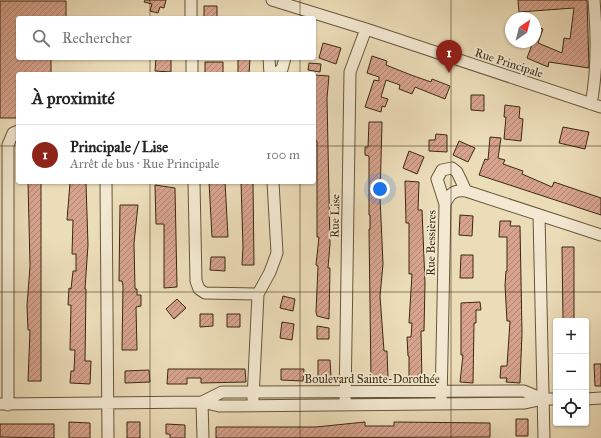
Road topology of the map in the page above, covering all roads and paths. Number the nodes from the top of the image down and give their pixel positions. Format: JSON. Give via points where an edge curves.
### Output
{"nodes":[{"id":1,"x":191,"y":0,"type":"edge"},
{"id":2,"x":272,"y":0,"type":"edge"},
{"id":3,"x":594,"y":0,"type":"edge"},
{"id":4,"x":191,"y":16,"type":"edge"},
{"id":5,"x":366,"y":29,"type":"junction"},
{"id":6,"x":192,"y":60,"type":"edge"},
{"id":7,"x":268,"y":60,"type":"edge"},
{"id":8,"x":284,"y":60,"type":"edge"},
{"id":9,"x":192,"y":72,"type":"edge"},
{"id":10,"x":270,"y":72,"type":"edge"},
{"id":11,"x":277,"y":72,"type":"edge"},
{"id":12,"x":596,"y":106,"type":"edge"},
{"id":13,"x":16,"y":132,"type":"edge"},
{"id":14,"x":106,"y":184,"type":"edge"},
{"id":15,"x":194,"y":184,"type":"edge"},
{"id":16,"x":273,"y":184,"type":"edge"},
{"id":17,"x":466,"y":191,"type":"junction"},
{"id":18,"x":445,"y":204,"type":"junction"},
{"id":19,"x":538,"y":215,"type":"junction"},
{"id":20,"x":601,"y":235,"type":"edge"},
{"id":21,"x":258,"y":294,"type":"junction"},
{"id":22,"x":440,"y":391,"type":"junction"},
{"id":23,"x":253,"y":392,"type":"junction"},
{"id":24,"x":345,"y":392,"type":"junction"},
{"id":25,"x":589,"y":398,"type":"edge"},
{"id":26,"x":601,"y":398,"type":"edge"},
{"id":27,"x":543,"y":399,"type":"junction"},
{"id":28,"x":553,"y":399,"type":"edge"},
{"id":29,"x":202,"y":402,"type":"junction"},
{"id":30,"x":4,"y":404,"type":"edge"},
{"id":31,"x":108,"y":404,"type":"junction"},
{"id":32,"x":441,"y":404,"type":"junction"},
{"id":33,"x":345,"y":405,"type":"junction"},
{"id":34,"x":253,"y":406,"type":"junction"},
{"id":35,"x":108,"y":438,"type":"edge"},
{"id":36,"x":203,"y":438,"type":"edge"},
{"id":37,"x":544,"y":438,"type":"edge"}],
"edges":[{"from":1,"to":4,"type":"street"},
{"from":2,"to":5,"type":"street","name":"Rue Principale"},
{"from":3,"to":12,"type":"street","via":[[598,46]]},
{"from":5,"to":12,"type":"street","name":"Rue Principale"},
{"from":5,"to":24,"type":"street","name":"Rue Lise","via":[[350,72]]},
{"from":6,"to":9,"type":"street"},
{"from":7,"to":10,"type":"street"},
{"from":8,"to":11,"type":"street","via":[[282,68]]},
{"from":13,"to":30,"type":"street","via":[[8,145]]},
{"from":14,"to":31,"type":"street"},
{"from":15,"to":21,"type":"street","via":[[196,281],[199,290],[205,293]]},
{"from":16,"to":21,"type":"street","via":[[277,253]]},
{"from":17,"to":18,"type":"street","name":"Rue Bessières","via":[[458,190],[450,194]]},
{"from":17,"to":18,"type":"street","via":[[457,172],[452,168],[442,170],[437,179]]},
{"from":17,"to":19,"type":"street"},
{"from":18,"to":22,"type":"street","name":"Rue Bessières"},
{"from":19,"to":20,"type":"street"},
{"from":19,"to":27,"type":"street"},
{"from":21,"to":23,"type":"street"},
{"from":22,"to":24,"type":"street","name":"Boulevard Sainte-Dorothée"},
{"from":22,"to":27,"type":"street","name":"Boulevard Sainte-Dorothée","via":[[524,391]]},
{"from":22,"to":32,"type":"street","name":"Rue Bessières"},
{"from":23,"to":24,"type":"street","name":"Boulevard Sainte-Dorothée"},
{"from":23,"to":29,"type":"street","name":"Boulevard Sainte-Dorothée","via":[[222,392]]},
{"from":23,"to":34,"type":"street"},
{"from":24,"to":33,"type":"street","name":"Rue Lise"},
{"from":25,"to":26,"type":"street"},
{"from":27,"to":28,"type":"street","name":"Boulevard Sainte-Dorothée"},
{"from":27,"to":32,"type":"street","name":"Boulevard Sainte-Dorothée","via":[[525,404]]},
{"from":27,"to":37,"type":"street"},
{"from":29,"to":31,"type":"street","name":"Boulevard Sainte-Dorothée"},
{"from":29,"to":34,"type":"street","name":"Boulevard Sainte-Dorothée","via":[[219,406]]},
{"from":29,"to":36,"type":"street"},
{"from":30,"to":31,"type":"street","name":"Boulevard Sainte-Dorothée"},
{"from":31,"to":35,"type":"street"},
{"from":32,"to":33,"type":"street","name":"Boulevard Sainte-Dorothée"},
{"from":33,"to":34,"type":"street","name":"Boulevard Sainte-Dorothée"}]}
